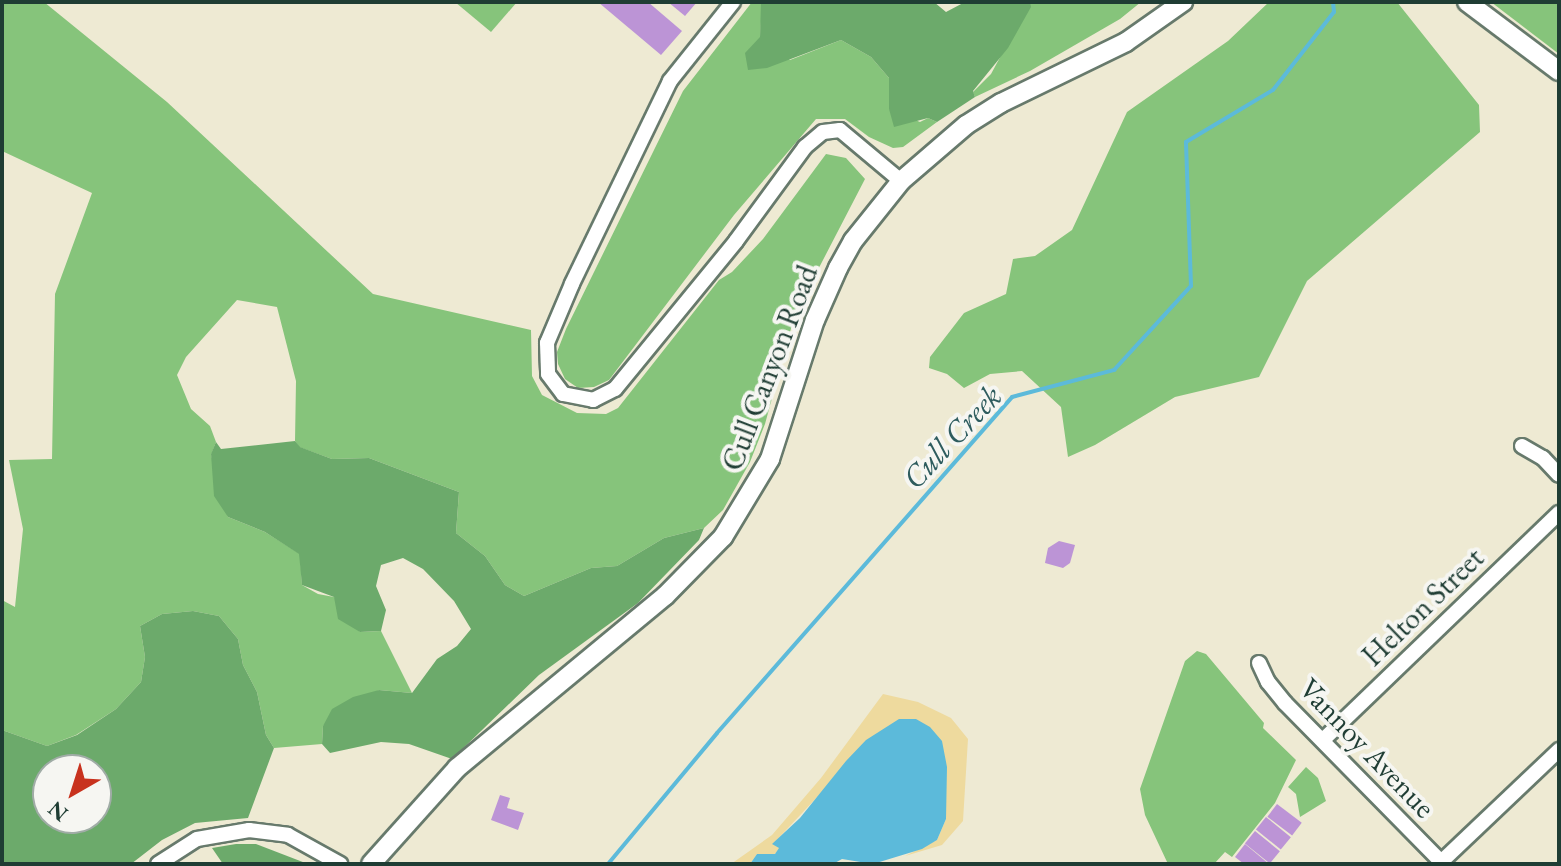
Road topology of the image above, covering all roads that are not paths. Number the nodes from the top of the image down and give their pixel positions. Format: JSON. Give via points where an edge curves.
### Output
{"nodes":[{"id":1,"x":733,"y":2,"type":"edge"},
{"id":2,"x":1183,"y":2,"type":"edge"},
{"id":3,"x":1467,"y":2,"type":"edge"},
{"id":4,"x":1559,"y":71,"type":"edge"},
{"id":5,"x":901,"y":181,"type":"junction"},
{"id":6,"x":1522,"y":446,"type":"dead end"},
{"id":7,"x":1559,"y":475,"type":"edge"},
{"id":8,"x":1559,"y":513,"type":"edge"},
{"id":9,"x":1259,"y":663,"type":"dead end"},
{"id":10,"x":1324,"y":739,"type":"junction"},
{"id":11,"x":1559,"y":750,"type":"edge"},
{"id":12,"x":1442,"y":863,"type":"edge"},
{"id":13,"x":158,"y":864,"type":"edge"},
{"id":14,"x":340,"y":864,"type":"edge"},
{"id":15,"x":371,"y":864,"type":"edge"}],
"edges":[{"from":1,"to":5,"type":"street","via":[[670,81],[572,284],[547,343],[548,374],[563,394],[593,400],[615,389],[805,147],[823,132],[840,130]]},
{"from":2,"to":5,"type":"street","name":"Cull Canyon Road","via":[[1126,42],[977,118]]},
{"from":3,"to":4,"type":"street"},
{"from":5,"to":15,"type":"street","name":"Cull Canyon Road","via":[[838,268],[815,320],[770,459],[723,537],[665,596],[457,768]]},
{"from":6,"to":7,"type":"street"},
{"from":8,"to":10,"type":"street","name":"Helton Street"},
{"from":9,"to":10,"type":"street","name":"Vannoy Avenue","via":[[1276,693]]},
{"from":10,"to":12,"type":"street","name":"Vannoy Avenue"},
{"from":11,"to":12,"type":"street"},
{"from":13,"to":14,"type":"street","via":[[197,839],[249,830],[288,835]]}]}
